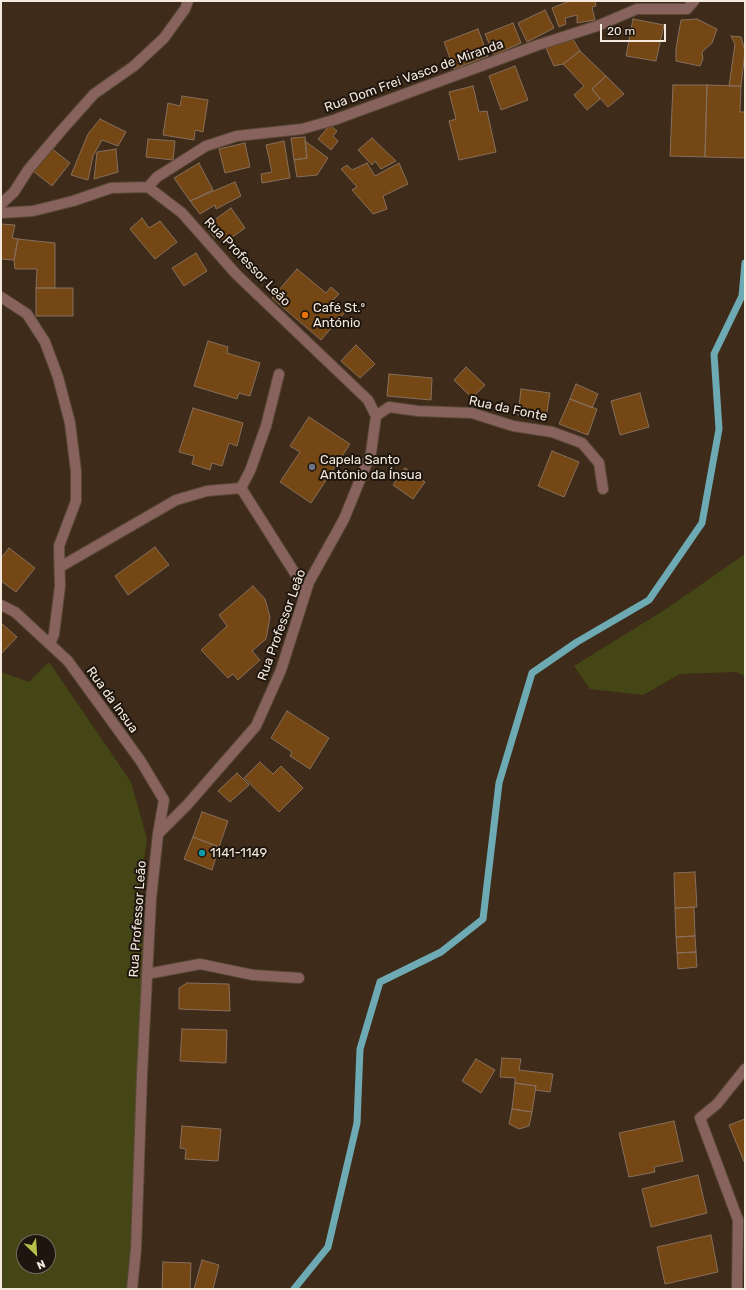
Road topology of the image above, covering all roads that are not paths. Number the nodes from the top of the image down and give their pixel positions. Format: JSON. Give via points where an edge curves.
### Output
{"nodes":[{"id":1,"x":188,"y":1,"type":"edge"},
{"id":2,"x":694,"y":1,"type":"edge"},
{"id":3,"x":148,"y":187,"type":"junction"},
{"id":4,"x":1,"y":204,"type":"edge"},
{"id":5,"x":1,"y":213,"type":"edge"},
{"id":6,"x":1,"y":297,"type":"edge"},
{"id":7,"x":279,"y":374,"type":"dead end"},
{"id":8,"x":376,"y":416,"type":"junction"},
{"id":9,"x":241,"y":488,"type":"junction"},
{"id":10,"x":603,"y":489,"type":"dead end"},
{"id":11,"x":60,"y":567,"type":"junction"},
{"id":12,"x":1,"y":605,"type":"edge"},
{"id":13,"x":299,"y":614,"type":"junction"},
{"id":14,"x":50,"y":644,"type":"junction"},
{"id":15,"x":158,"y":834,"type":"junction"},
{"id":16,"x":147,"y":974,"type":"junction"},
{"id":17,"x":299,"y":978,"type":"dead end"},
{"id":18,"x":745,"y":1069,"type":"edge"},
{"id":19,"x":132,"y":1289,"type":"edge"},
{"id":20,"x":737,"y":1289,"type":"edge"}],
"edges":[{"from":1,"to":4,"type":"street","via":[[185,10],[164,38],[134,66],[94,94],[28,170],[14,192]]},
{"from":2,"to":3,"type":"street","name":"Rua Dom Frei Vasco de Miranda","via":[[687,9],[637,9],[597,26],[538,44],[334,120],[302,129],[237,136],[206,146],[157,177]]},
{"from":3,"to":5,"type":"street","via":[[111,188],[74,201],[33,211]]},
{"from":3,"to":8,"type":"street","name":"Rua Professor Leão","via":[[182,213],[236,274],[368,400]]},
{"from":6,"to":11,"type":"street","via":[[26,314],[45,342],[58,377],[70,423],[76,471],[76,501],[59,546]]},
{"from":7,"to":9,"type":"street","via":[[266,426]]},
{"from":8,"to":10,"type":"street","name":"Rua da Fonte","via":[[389,407],[472,413],[513,426],[552,432],[582,443],[599,463]]},
{"from":8,"to":13,"type":"street","name":"Rua Professor Leão","via":[[371,454],[344,519],[310,582]]},
{"from":9,"to":11,"type":"street","via":[[207,491],[176,500]]},
{"from":9,"to":13,"type":"street","via":[[303,586]]},
{"from":11,"to":14,"type":"street","via":[[54,634]]},
{"from":12,"to":14,"type":"street","name":"Rua da Insua","via":[[15,612]]},
{"from":13,"to":15,"type":"street","name":"Rua Professor Leão","via":[[281,670],[256,726]]},
{"from":14,"to":15,"type":"street","name":"Rua da Insua","via":[[68,661],[107,714],[140,760],[164,800]]},
{"from":15,"to":16,"type":"street","name":"Rua Professor Leão"},
{"from":16,"to":17,"type":"street","via":[[200,964],[253,975]]},
{"from":16,"to":19,"type":"street","name":"Rua Professor Leão","via":[[136,1248]]},
{"from":18,"to":20,"type":"street","via":[[717,1104],[700,1118],[738,1220]]}]}
